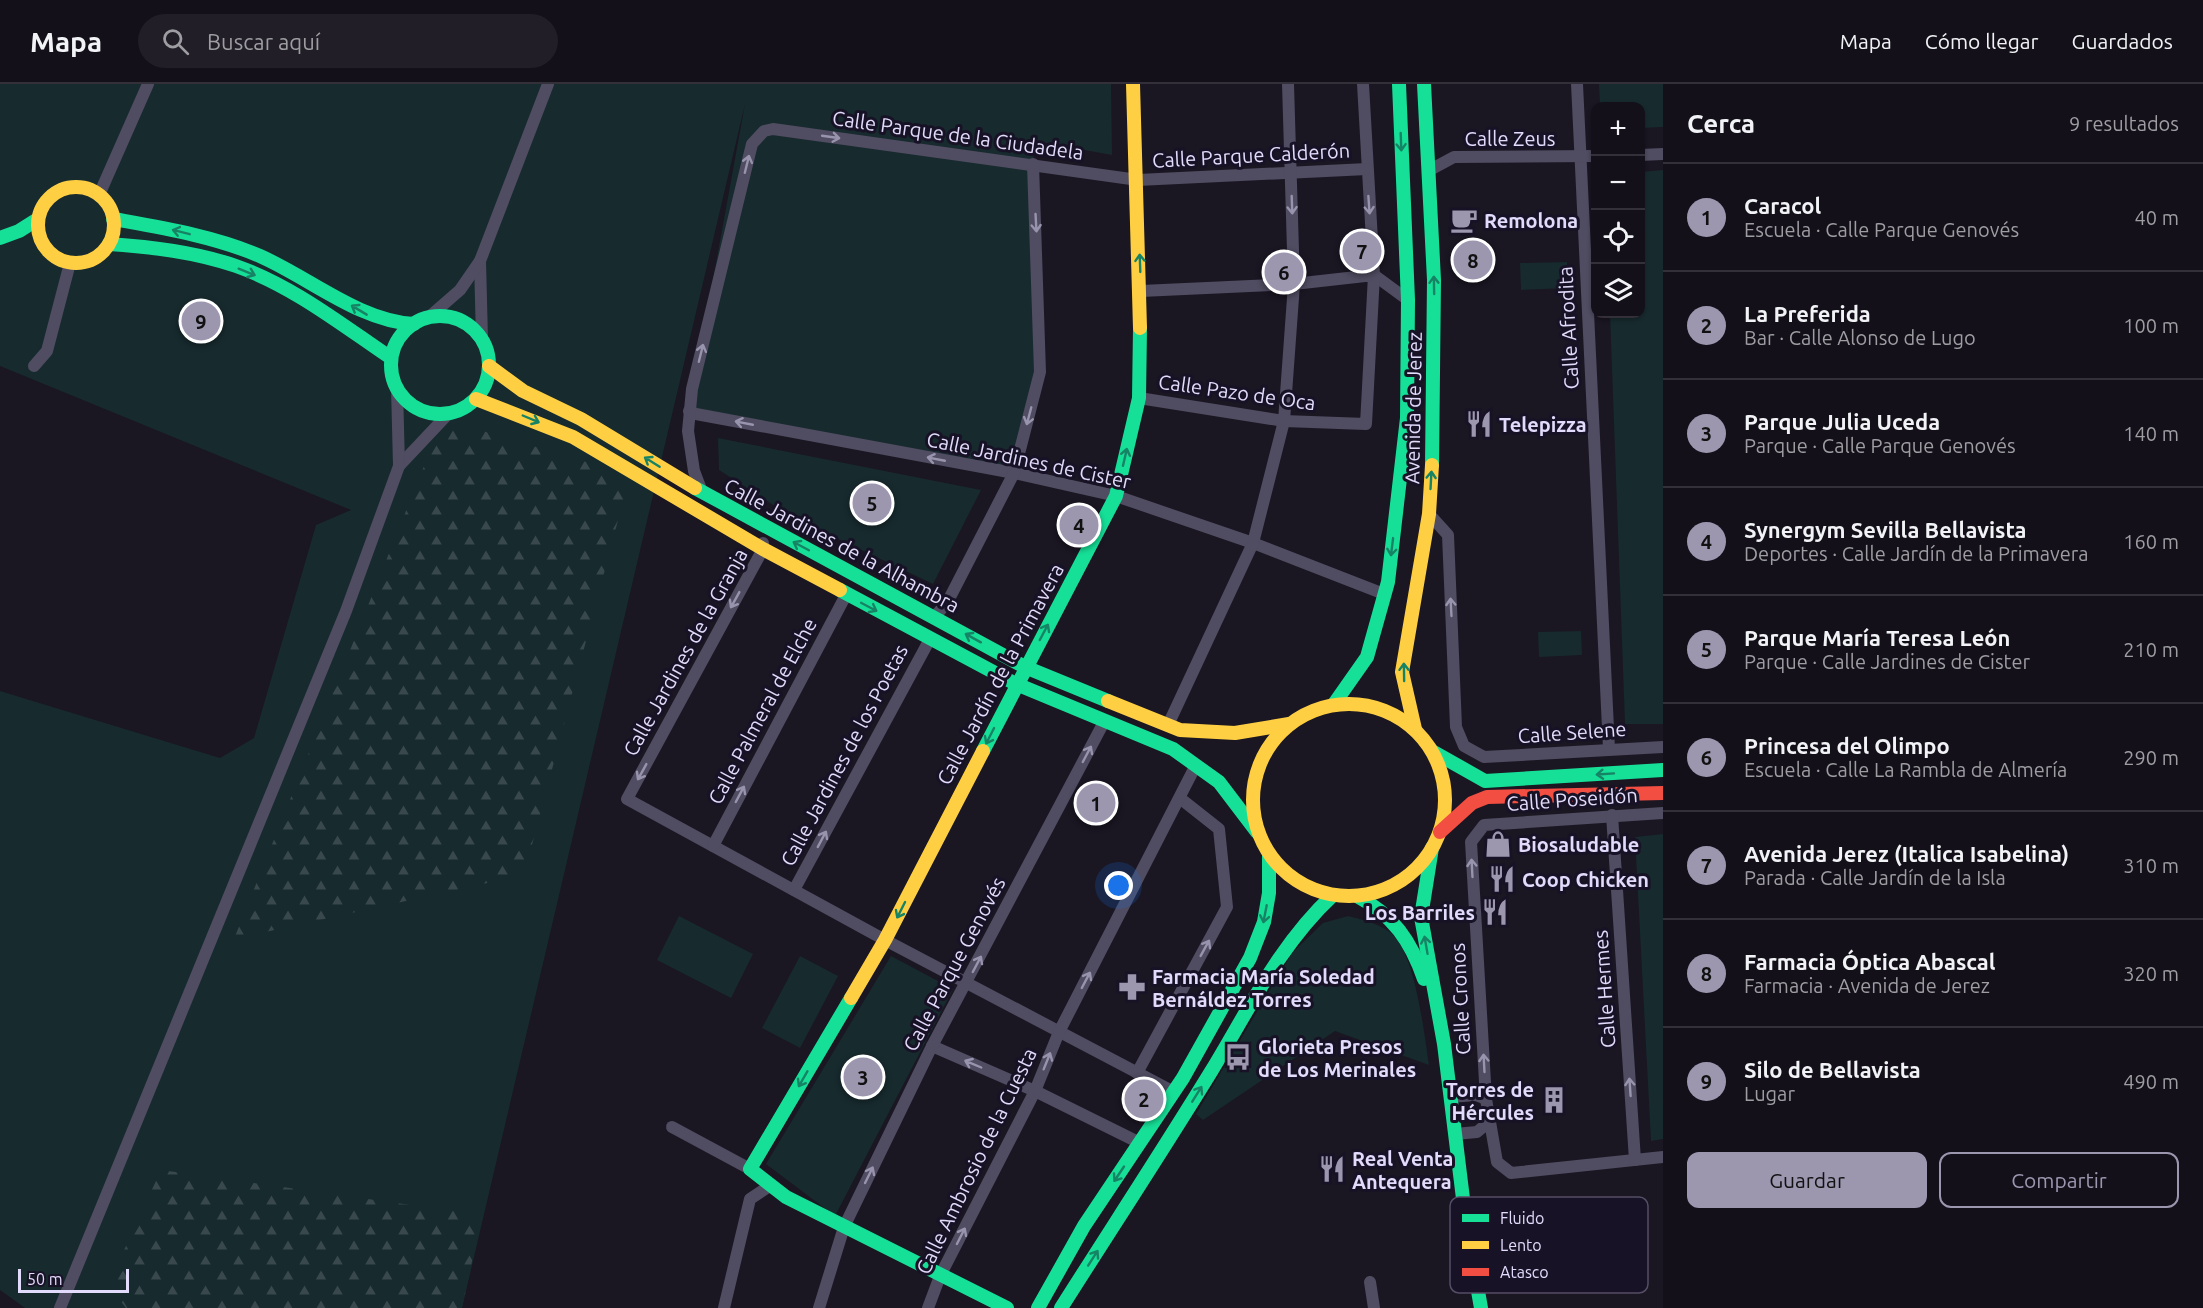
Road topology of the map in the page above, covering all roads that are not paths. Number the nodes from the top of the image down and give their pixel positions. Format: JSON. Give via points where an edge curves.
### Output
{"nodes":[{"id":1,"x":148,"y":84,"type":"edge"},
{"id":2,"x":548,"y":84,"type":"edge"},
{"id":3,"x":1133,"y":84,"type":"edge"},
{"id":4,"x":1288,"y":84,"type":"edge"},
{"id":5,"x":1362,"y":84,"type":"edge"},
{"id":6,"x":1399,"y":84,"type":"edge"},
{"id":7,"x":1424,"y":84,"type":"edge"},
{"id":8,"x":1577,"y":84,"type":"edge"},
{"id":9,"x":773,"y":129,"type":"joint"},
{"id":10,"x":1663,"y":154,"type":"edge"},
{"id":11,"x":1645,"y":155,"type":"edge"},
{"id":12,"x":1579,"y":156,"type":"junction"},
{"id":13,"x":1591,"y":156,"type":"edge"},
{"id":14,"x":1033,"y":164,"type":"junction"},
{"id":15,"x":1367,"y":169,"type":"junction"},
{"id":16,"x":1428,"y":171,"type":"junction"},
{"id":17,"x":1291,"y":172,"type":"junction"},
{"id":18,"x":1138,"y":180,"type":"junction"},
{"id":19,"x":99,"y":195,"type":"junction"},
{"id":20,"x":38,"y":219,"type":"junction"},
{"id":21,"x":113,"y":219,"type":"junction"},
{"id":22,"x":0,"y":239,"type":"edge"},
{"id":23,"x":42,"y":243,"type":"junction"},
{"id":24,"x":109,"y":244,"type":"junction"},
{"id":25,"x":480,"y":261,"type":"junction"},
{"id":26,"x":70,"y":263,"type":"junction"},
{"id":27,"x":1374,"y":275,"type":"junction"},
{"id":28,"x":1294,"y":284,"type":"junction"},
{"id":29,"x":1141,"y":291,"type":"junction"},
{"id":30,"x":1408,"y":300,"type":"junction"},
{"id":31,"x":429,"y":317,"type":"junction"},
{"id":32,"x":414,"y":324,"type":"junction"},
{"id":33,"x":482,"y":339,"type":"junction"},
{"id":34,"x":392,"y":358,"type":"junction"},
{"id":35,"x":34,"y":366,"type":"dead end"},
{"id":36,"x":489,"y":366,"type":"junction"},
{"id":37,"x":397,"y":388,"type":"junction"},
{"id":38,"x":1139,"y":398,"type":"junction"},
{"id":39,"x":476,"y":399,"type":"junction"},
{"id":40,"x":689,"y":411,"type":"junction"},
{"id":41,"x":449,"y":413,"type":"junction"},
{"id":42,"x":1284,"y":421,"type":"junction"},
{"id":43,"x":399,"y":466,"type":"junction"},
{"id":44,"x":1014,"y":474,"type":"junction"},
{"id":45,"x":702,"y":492,"type":"junction"},
{"id":46,"x":1116,"y":496,"type":"junction"},
{"id":47,"x":1429,"y":514,"type":"junction"},
{"id":48,"x":780,"y":535,"type":"junction"},
{"id":49,"x":1253,"y":543,"type":"junction"},
{"id":50,"x":763,"y":549,"type":"junction"},
{"id":51,"x":1384,"y":594,"type":"junction"},
{"id":52,"x":846,"y":595,"type":"junction"},
{"id":53,"x":935,"y":616,"type":"junction"},
{"id":54,"x":930,"y":639,"type":"junction"},
{"id":55,"x":1025,"y":667,"type":"junction"},
{"id":56,"x":1016,"y":684,"type":"junction"},
{"id":57,"x":1334,"y":704,"type":"junction"},
{"id":58,"x":1104,"y":722,"type":"junction"},
{"id":59,"x":1289,"y":724,"type":"junction"},
{"id":60,"x":1168,"y":725,"type":"junction"},
{"id":61,"x":1414,"y":729,"type":"junction"},
{"id":62,"x":1663,"y":747,"type":"edge"},
{"id":63,"x":1609,"y":749,"type":"junction"},
{"id":64,"x":1432,"y":751,"type":"junction"},
{"id":65,"x":1196,"y":765,"type":"junction"},
{"id":66,"x":1663,"y":770,"type":"edge"},
{"id":67,"x":1663,"y":793,"type":"edge"},
{"id":68,"x":1181,"y":799,"type":"junction"},
{"id":69,"x":1663,"y":813,"type":"edge"},
{"id":70,"x":1612,"y":821,"type":"junction"},
{"id":71,"x":1257,"y":832,"type":"junction"},
{"id":72,"x":1440,"y":832,"type":"junction"},
{"id":73,"x":1471,"y":842,"type":"joint"},
{"id":74,"x":713,"y":846,"type":"junction"},
{"id":75,"x":1432,"y":848,"type":"junction"},
{"id":76,"x":1269,"y":856,"type":"junction"},
{"id":77,"x":794,"y":890,"type":"junction"},
{"id":78,"x":1333,"y":895,"type":"junction"},
{"id":79,"x":1357,"y":896,"type":"junction"},
{"id":80,"x":885,"y":940,"type":"junction"},
{"id":81,"x":967,"y":984,"type":"junction"},
{"id":82,"x":1059,"y":1032,"type":"junction"},
{"id":83,"x":1444,"y":1044,"type":"junction"},
{"id":84,"x":932,"y":1046,"type":"junction"},
{"id":85,"x":1137,"y":1073,"type":"junction"},
{"id":86,"x":1035,"y":1091,"type":"junction"},
{"id":87,"x":1174,"y":1092,"type":"junction"},
{"id":88,"x":1450,"y":1097,"type":"junction"},
{"id":89,"x":1486,"y":1099,"type":"junction"},
{"id":90,"x":1490,"y":1121,"type":"junction"},
{"id":91,"x":672,"y":1127,"type":"dead end"},
{"id":92,"x":1455,"y":1134,"type":"junction"},
{"id":93,"x":1140,"y":1143,"type":"junction"},
{"id":94,"x":1663,"y":1157,"type":"edge"},
{"id":95,"x":1635,"y":1160,"type":"junction"},
{"id":96,"x":750,"y":1169,"type":"junction"},
{"id":97,"x":771,"y":1185,"type":"junction"},
{"id":98,"x":1463,"y":1197,"type":"edge"},
{"id":99,"x":844,"y":1227,"type":"junction"},
{"id":100,"x":940,"y":1276,"type":"junction"},
{"id":101,"x":1370,"y":1282,"type":"dead end"},
{"id":102,"x":1478,"y":1293,"type":"edge"},
{"id":103,"x":60,"y":1308,"type":"edge"},
{"id":104,"x":724,"y":1308,"type":"edge"},
{"id":105,"x":819,"y":1308,"type":"edge"},
{"id":106,"x":928,"y":1308,"type":"edge"},
{"id":107,"x":1007,"y":1308,"type":"edge"},
{"id":108,"x":1038,"y":1308,"type":"edge"},
{"id":109,"x":1062,"y":1308,"type":"edge"},
{"id":110,"x":1374,"y":1308,"type":"edge"},
{"id":111,"x":1481,"y":1308,"type":"edge"}],
"edges":[{"from":1,"to":19,"type":"street"},
{"from":2,"to":25,"type":"street"},
{"from":3,"to":18,"type":"street","name":"Calle Jardín de la Primavera"},
{"from":4,"to":17,"type":"street"},
{"from":5,"to":15,"type":"street"},
{"from":6,"to":30,"type":"street","name":"Avenida de Jerez","one_way":true},
{"from":7,"to":16,"type":"street","name":"Avenida de Jerez"},
{"from":8,"to":12,"type":"street","name":"Calle Afrodita"},
{"from":9,"to":14,"type":"street","name":"Calle Parque de la Ciudadela","one_way":true},
{"from":40,"to":9,"type":"street","name":"Calle Jardines de la Alhambra","one_way":true,"via":[[752,144],[764,131]]},
{"from":10,"to":11,"type":"street"},
{"from":12,"to":13,"type":"street","name":"Calle Zeus"},
{"from":12,"to":16,"type":"street","name":"Calle Zeus","via":[[1454,158]]},
{"from":12,"to":63,"type":"street","name":"Calle Afrodita"},
{"from":14,"to":18,"type":"street","name":"Calle Parque de la Ciudadela"},
{"from":14,"to":44,"type":"street","one_way":true,"via":[[1040,372]]},
{"from":15,"to":17,"type":"street","name":"Calle Parque Calderón"},
{"from":15,"to":27,"type":"street","one_way":true},
{"from":47,"to":16,"type":"street","name":"Avenida de Jerez","one_way":true,"via":[[1434,426],[1434,280]]},
{"from":17,"to":18,"type":"street","name":"Calle Parque Calderón"},
{"from":17,"to":28,"type":"street","one_way":true},
{"from":29,"to":18,"type":"street","name":"Calle Jardín de la Primavera","one_way":true},
{"from":19,"to":20,"type":"street","via":[[89,189],[67,188],[47,199]]},
{"from":19,"to":21,"type":"street"},
{"from":20,"to":22,"type":"street"},
{"from":20,"to":23,"type":"street"},
{"from":21,"to":24,"type":"street"},
{"from":32,"to":21,"type":"street","one_way":true,"via":[[394,325],[373,318],[316,285],[237,248]]},
{"from":22,"to":23,"type":"street"},
{"from":23,"to":26,"type":"street","via":[[59,259]]},
{"from":24,"to":26,"type":"street","via":[[94,258]]},
{"from":24,"to":34,"type":"street","one_way":true,"via":[[150,246],[215,259],[255,274]]},
{"from":25,"to":31,"type":"street","via":[[460,290]]},
{"from":25,"to":33,"type":"street"},
{"from":26,"to":35,"type":"street","via":[[47,351]]},
{"from":27,"to":28,"type":"street"},
{"from":27,"to":30,"type":"street"},
{"from":27,"to":42,"type":"street","name":"Calle Pazo de Oca","via":[[1366,424]]},
{"from":28,"to":29,"type":"street"},
{"from":28,"to":42,"type":"street"},
{"from":29,"to":38,"type":"street","name":"Calle Jardín de la Primavera"},
{"from":30,"to":51,"type":"street","name":"Avenida de Jerez","one_way":true,"via":[[1407,418]]},
{"from":31,"to":32,"type":"street"},
{"from":31,"to":33,"type":"street","via":[[459,320]]},
{"from":32,"to":34,"type":"street","via":[[401,336]]},
{"from":33,"to":36,"type":"street"},
{"from":34,"to":37,"type":"street"},
{"from":36,"to":39,"type":"street"},
{"from":45,"to":36,"type":"street","one_way":true,"via":[[581,419],[523,391]]},
{"from":37,"to":41,"type":"street","via":[[419,409],[433,414]]},
{"from":37,"to":43,"type":"street"},
{"from":38,"to":42,"type":"street","name":"Calle Pazo de Oca"},
{"from":46,"to":38,"type":"street","name":"Calle Jardín de la Primavera","one_way":true},
{"from":39,"to":41,"type":"street"},
{"from":39,"to":50,"type":"street","name":"Calle Jardines de la Alhambra","one_way":true,"via":[[573,437]]},
{"from":44,"to":40,"type":"street","name":"Calle Jardines de Cister","one_way":true},
{"from":40,"to":45,"type":"street","name":"Calle Jardines de la Alhambra","via":[[691,452]]},
{"from":41,"to":43,"type":"street"},
{"from":42,"to":49,"type":"street"},
{"from":43,"to":103,"type":"street","via":[[346,611]]},
{"from":44,"to":46,"type":"street","name":"Calle Jardines de Cister"},
{"from":44,"to":53,"type":"street","via":[[947,603]]},
{"from":45,"to":48,"type":"street","name":"Calle Jardines de la Alhambra"},
{"from":46,"to":49,"type":"street","name":"Calle Jardines de Cister"},
{"from":55,"to":46,"type":"street","name":"Calle Jardín de la Primavera","one_way":true},
{"from":61,"to":47,"type":"street","name":"Avenida de Jerez","one_way":true,"via":[[1402,672]]},
{"from":63,"to":47,"type":"street","name":"Calle Selene","one_way":true,"via":[[1484,758],[1464,746],[1456,727],[1448,535]]},
{"from":48,"to":50,"type":"street","name":"Calle Jardines de la Granja","via":[[767,535]]},
{"from":53,"to":48,"type":"street","name":"Calle Jardines de la Alhambra","one_way":true},
{"from":49,"to":51,"type":"street","name":"Calle Jardines de Cister"},
{"from":49,"to":60,"type":"street"},
{"from":50,"to":52,"type":"street","name":"Calle Jardines de la Alhambra"},
{"from":50,"to":74,"type":"street","name":"Calle Jardines de la Granja","one_way":true,"via":[[627,799]]},
{"from":51,"to":57,"type":"street","name":"Avenida de Jerez","via":[[1366,657]]},
{"from":52,"to":54,"type":"street","name":"Calle Jardines de la Alhambra","one_way":true},
{"from":74,"to":52,"type":"street","name":"Calle Palmeral de Elche","one_way":true},
{"from":55,"to":53,"type":"street","name":"Calle Jardines de la Alhambra","one_way":true},
{"from":54,"to":56,"type":"street","name":"Calle Jardines de la Alhambra"},
{"from":77,"to":54,"type":"street","name":"Calle Jardines de los Poetas","one_way":true},
{"from":55,"to":56,"type":"street","name":"Calle Jardín de la Primavera"},
{"from":55,"to":60,"type":"street","name":"Calle Jardines de la Alhambra"},
{"from":56,"to":58,"type":"street","name":"Calle Jardines de la Alhambra"},
{"from":56,"to":80,"type":"street","name":"Calle Jardín de la Primavera","one_way":true},
{"from":57,"to":59,"type":"street","via":[[1310,711]]},
{"from":57,"to":61,"type":"street","via":[[1382,710]]},
{"from":58,"to":65,"type":"street","name":"Calle Jardines de la Alhambra","via":[[1173,749]]},
{"from":81,"to":58,"type":"street","name":"Calle Parque Genovés","one_way":true},
{"from":59,"to":60,"type":"street","name":"Calle Jardines de la Alhambra","via":[[1235,733],[1180,730]]},
{"from":59,"to":71,"type":"street","via":[[1268,745],[1256,773],[1251,802]]},
{"from":61,"to":64,"type":"street"},
{"from":62,"to":63,"type":"street","name":"Calle Selene"},
{"from":66,"to":64,"type":"street","one_way":true,"via":[[1485,782]]},
{"from":64,"to":72,"type":"street","via":[[1444,784]]},
{"from":65,"to":68,"type":"street","name":"Calle Ambrosio de la Cuesta"},
{"from":65,"to":71,"type":"street","name":"Calle Jardines de la Alhambra","via":[[1219,782]]},
{"from":67,"to":72,"type":"street","via":[[1487,797],[1472,804]]},
{"from":82,"to":68,"type":"street","name":"Calle Ambrosio de la Cuesta","one_way":true},
{"from":85,"to":68,"type":"street","one_way":true,"via":[[1227,907],[1219,830]]},
{"from":69,"to":70,"type":"street","name":"Calle Poseidón"},
{"from":70,"to":73,"type":"street","name":"Calle Poseidón","via":[[1484,825]]},
{"from":95,"to":70,"type":"street","name":"Calle Hermes","one_way":true},
{"from":71,"to":76,"type":"street"},
{"from":72,"to":75,"type":"street"},
{"from":89,"to":73,"type":"street","name":"Calle Cronos","one_way":true},
{"from":74,"to":77,"type":"street"},
{"from":75,"to":79,"type":"street","via":[[1419,867],[1401,881],[1383,891]]},
{"from":83,"to":75,"type":"street","one_way":true,"via":[[1421,917]]},
{"from":76,"to":78,"type":"street","via":[[1308,888]]},
{"from":76,"to":87,"type":"street","one_way":true,"via":[[1264,922],[1250,958]]},
{"from":77,"to":80,"type":"street"},
{"from":78,"to":79,"type":"street"},
{"from":109,"to":78,"type":"street","one_way":true,"via":[[1285,948]]},
{"from":79,"to":83,"type":"street","via":[[1375,904],[1406,934]]},
{"from":80,"to":81,"type":"street"},
{"from":80,"to":96,"type":"street","name":"Calle Jardín de la Primavera","one_way":true},
{"from":81,"to":82,"type":"street"},
{"from":81,"to":84,"type":"street","name":"Calle Parque Genovés"},
{"from":82,"to":85,"type":"street"},
{"from":86,"to":82,"type":"street","name":"Calle Ambrosio de la Cuesta","one_way":true},
{"from":83,"to":88,"type":"street"},
{"from":86,"to":84,"type":"street","one_way":true},
{"from":99,"to":84,"type":"street","name":"Calle Parque Genovés","one_way":true},
{"from":85,"to":87,"type":"street"},
{"from":86,"to":93,"type":"street"},
{"from":100,"to":86,"type":"street","name":"Calle Ambrosio de la Cuesta","one_way":true},
{"from":87,"to":93,"type":"street"},
{"from":88,"to":89,"type":"street","via":[[1476,1095]]},
{"from":88,"to":92,"type":"street"},
{"from":89,"to":90,"type":"street","name":"Calle Cronos"},
{"from":90,"to":92,"type":"street","via":[[1477,1132]]},
{"from":90,"to":95,"type":"street","name":"Calle Cronos","via":[[1497,1162],[1511,1173]]},
{"from":91,"to":96,"type":"street"},
{"from":92,"to":98,"type":"street"},
{"from":93,"to":108,"type":"street","one_way":true,"via":[[1084,1226]]},
{"from":94,"to":95,"type":"street","name":"Calle Cronos"},
{"from":96,"to":97,"type":"street"},
{"from":97,"to":99,"type":"street"},
{"from":97,"to":104,"type":"street","via":[[750,1199]]},
{"from":99,"to":100,"type":"street"},
{"from":99,"to":105,"type":"street","name":"Calle Parque Genovés"},
{"from":100,"to":106,"type":"street","name":"Calle Ambrosio de la Cuesta"},
{"from":100,"to":107,"type":"street"},
{"from":101,"to":110,"type":"street"},
{"from":102,"to":111,"type":"street"}]}
